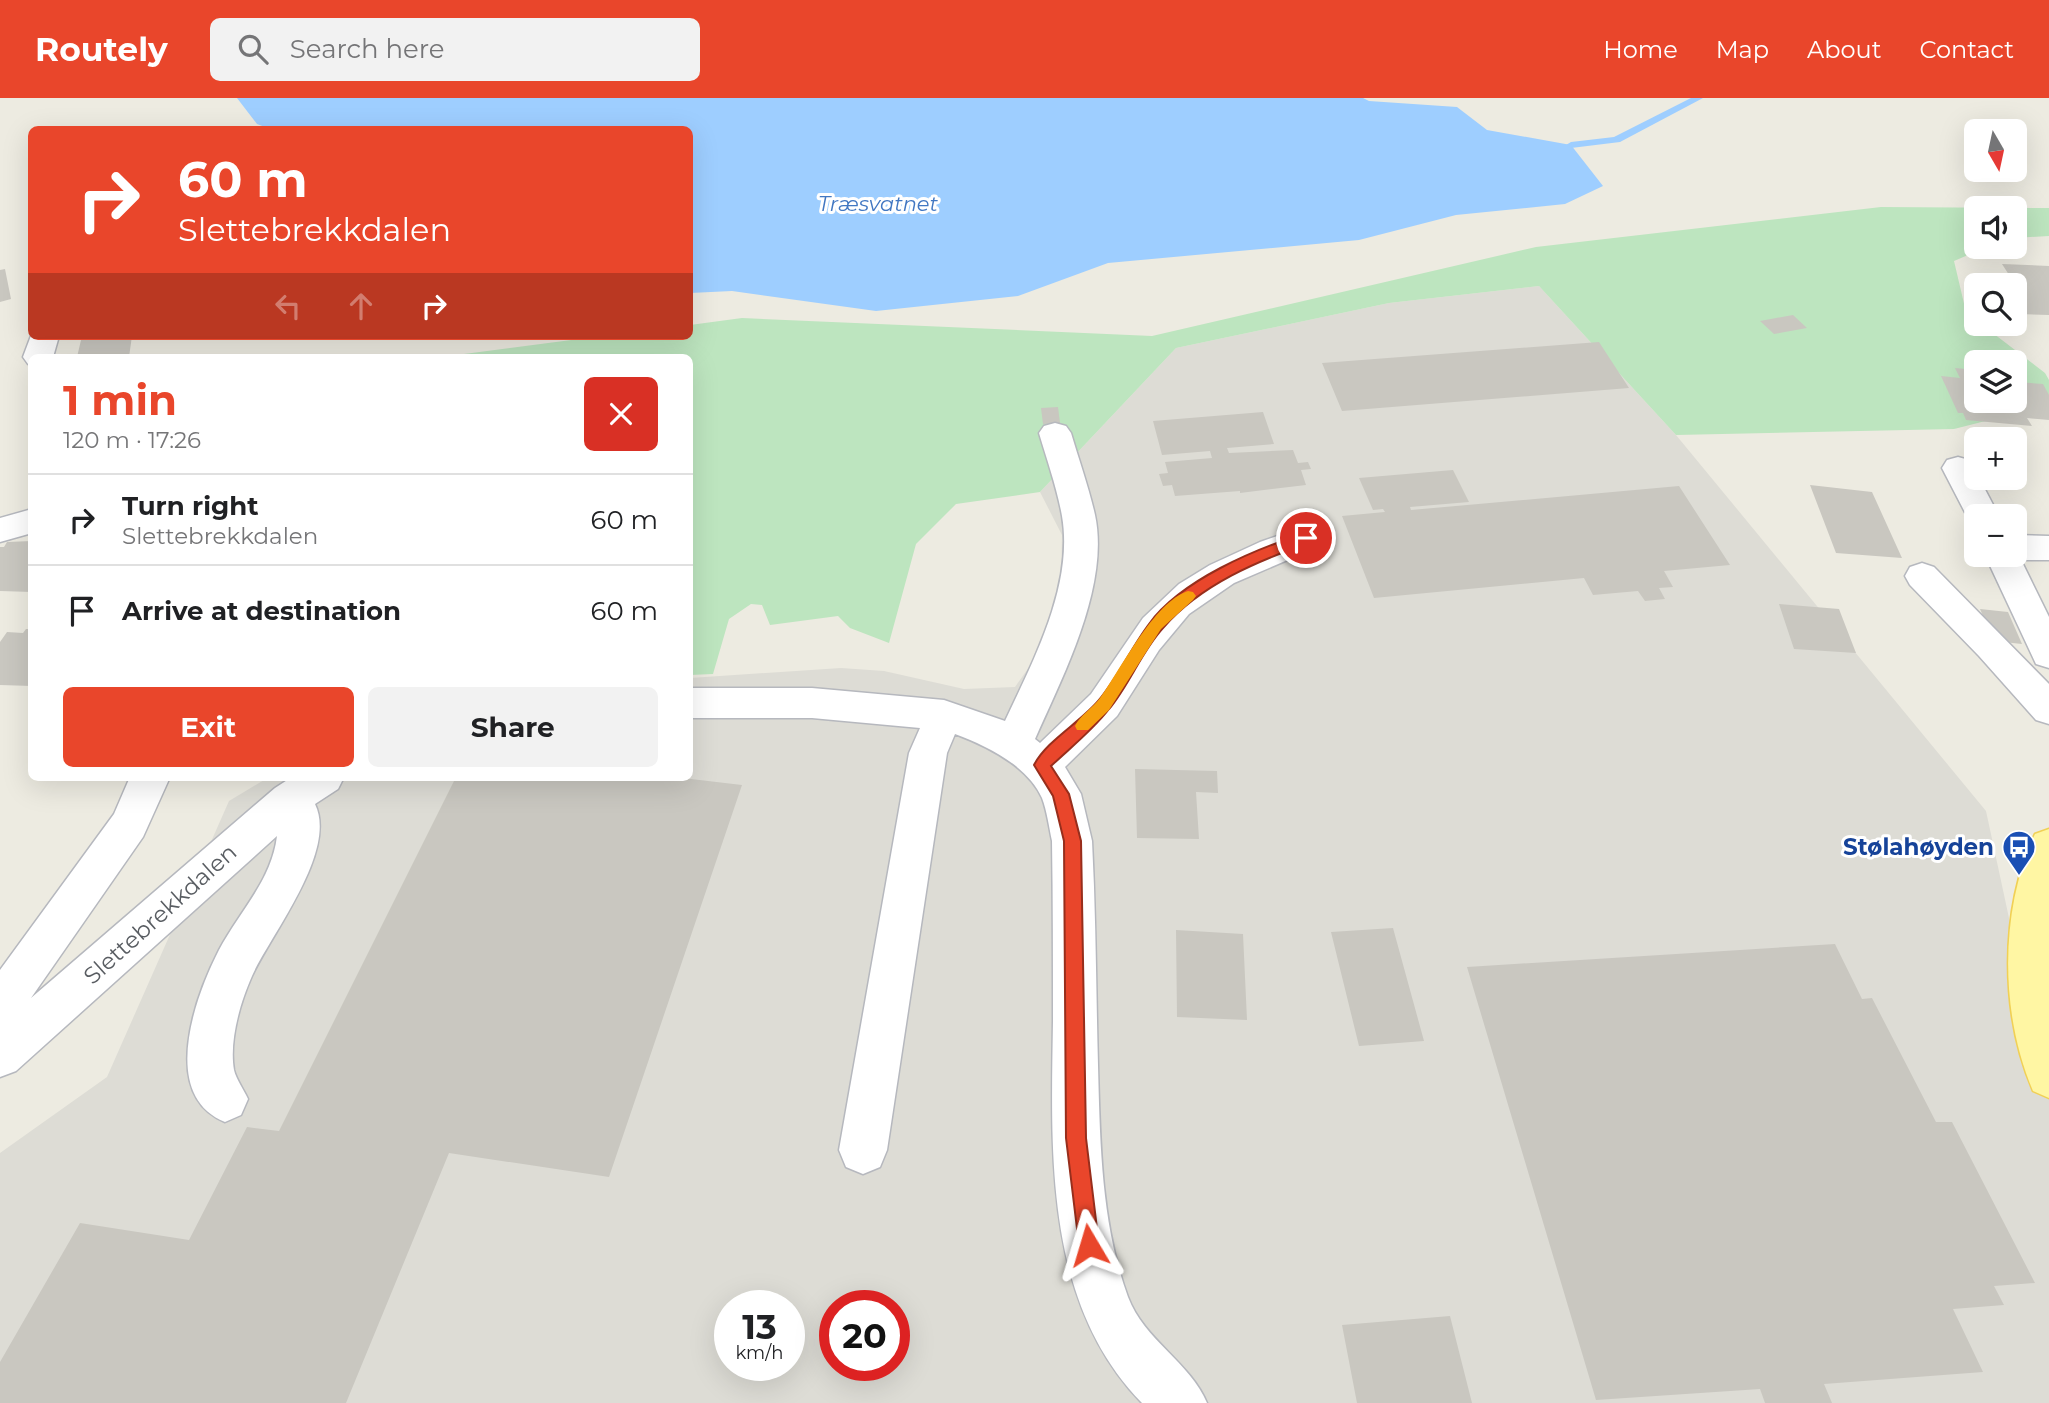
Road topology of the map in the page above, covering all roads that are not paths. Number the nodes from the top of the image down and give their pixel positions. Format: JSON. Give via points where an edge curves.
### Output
{"nodes":[{"id":1,"x":1055,"y":433,"type":"dead end"},
{"id":2,"x":1958,"y":468,"type":"dead end"},
{"id":3,"x":1977,"y":504,"type":"edge"},
{"id":4,"x":28,"y":522,"type":"edge"},
{"id":5,"x":0,"y":530,"type":"edge"},
{"id":6,"x":1306,"y":538,"type":"dead end"},
{"id":7,"x":2027,"y":547,"type":"edge"},
{"id":8,"x":2049,"y":548,"type":"edge"},
{"id":9,"x":2008,"y":567,"type":"edge"},
{"id":10,"x":1922,"y":576,"type":"dead end"},
{"id":11,"x":2049,"y":654,"type":"edge"},
{"id":12,"x":693,"y":704,"type":"edge"},
{"id":13,"x":2049,"y":709,"type":"edge"},
{"id":14,"x":944,"y":715,"type":"junction"},
{"id":15,"x":1027,"y":755,"type":"junction"},
{"id":16,"x":148,"y":781,"type":"edge"},
{"id":17,"x":318,"y":781,"type":"edge"},
{"id":18,"x":289,"y":800,"type":"junction"},
{"id":19,"x":2049,"y":847,"type":"edge"},
{"id":20,"x":0,"y":1005,"type":"edge"},
{"id":21,"x":0,"y":1055,"type":"edge"},
{"id":22,"x":2049,"y":1075,"type":"edge"},
{"id":23,"x":225,"y":1099,"type":"dead end"},
{"id":24,"x":863,"y":1150,"type":"dead end"},
{"id":25,"x":1180,"y":1403,"type":"edge"}],
"edges":[{"from":1,"to":15,"type":"street","via":[[1079,517],[1081,562]]},
{"from":2,"to":3,"type":"street"},
{"from":4,"to":5,"type":"street"},
{"from":6,"to":15,"type":"street","via":[[1208,582],[1177,605],[1156,625],[1104,705]]},
{"from":7,"to":8,"type":"street"},
{"from":9,"to":11,"type":"street"},
{"from":10,"to":13,"type":"street"},
{"from":12,"to":14,"type":"street","via":[[812,702]]},
{"from":14,"to":15,"type":"street","via":[[998,734]]},
{"from":14,"to":24,"type":"street","via":[[928,753]]},
{"from":15,"to":25,"type":"street","via":[[1061,794],[1072,841],[1076,1138],[1089,1245],[1105,1304],[1127,1343],[1145,1370]]},
{"from":16,"to":20,"type":"street","via":[[129,825]]},
{"from":17,"to":18,"type":"street","name":"Slettebrekkdalen"},
{"from":18,"to":21,"type":"street","name":"Slettebrekkdalen"},
{"from":18,"to":23,"type":"street","via":[[299,812],[295,855],[235,964],[220,1001],[210,1049],[211,1071],[212,1082]]},
{"from":19,"to":22,"type":"main road","via":[[2043,859],[2033,929],[2033,1010]]}]}
